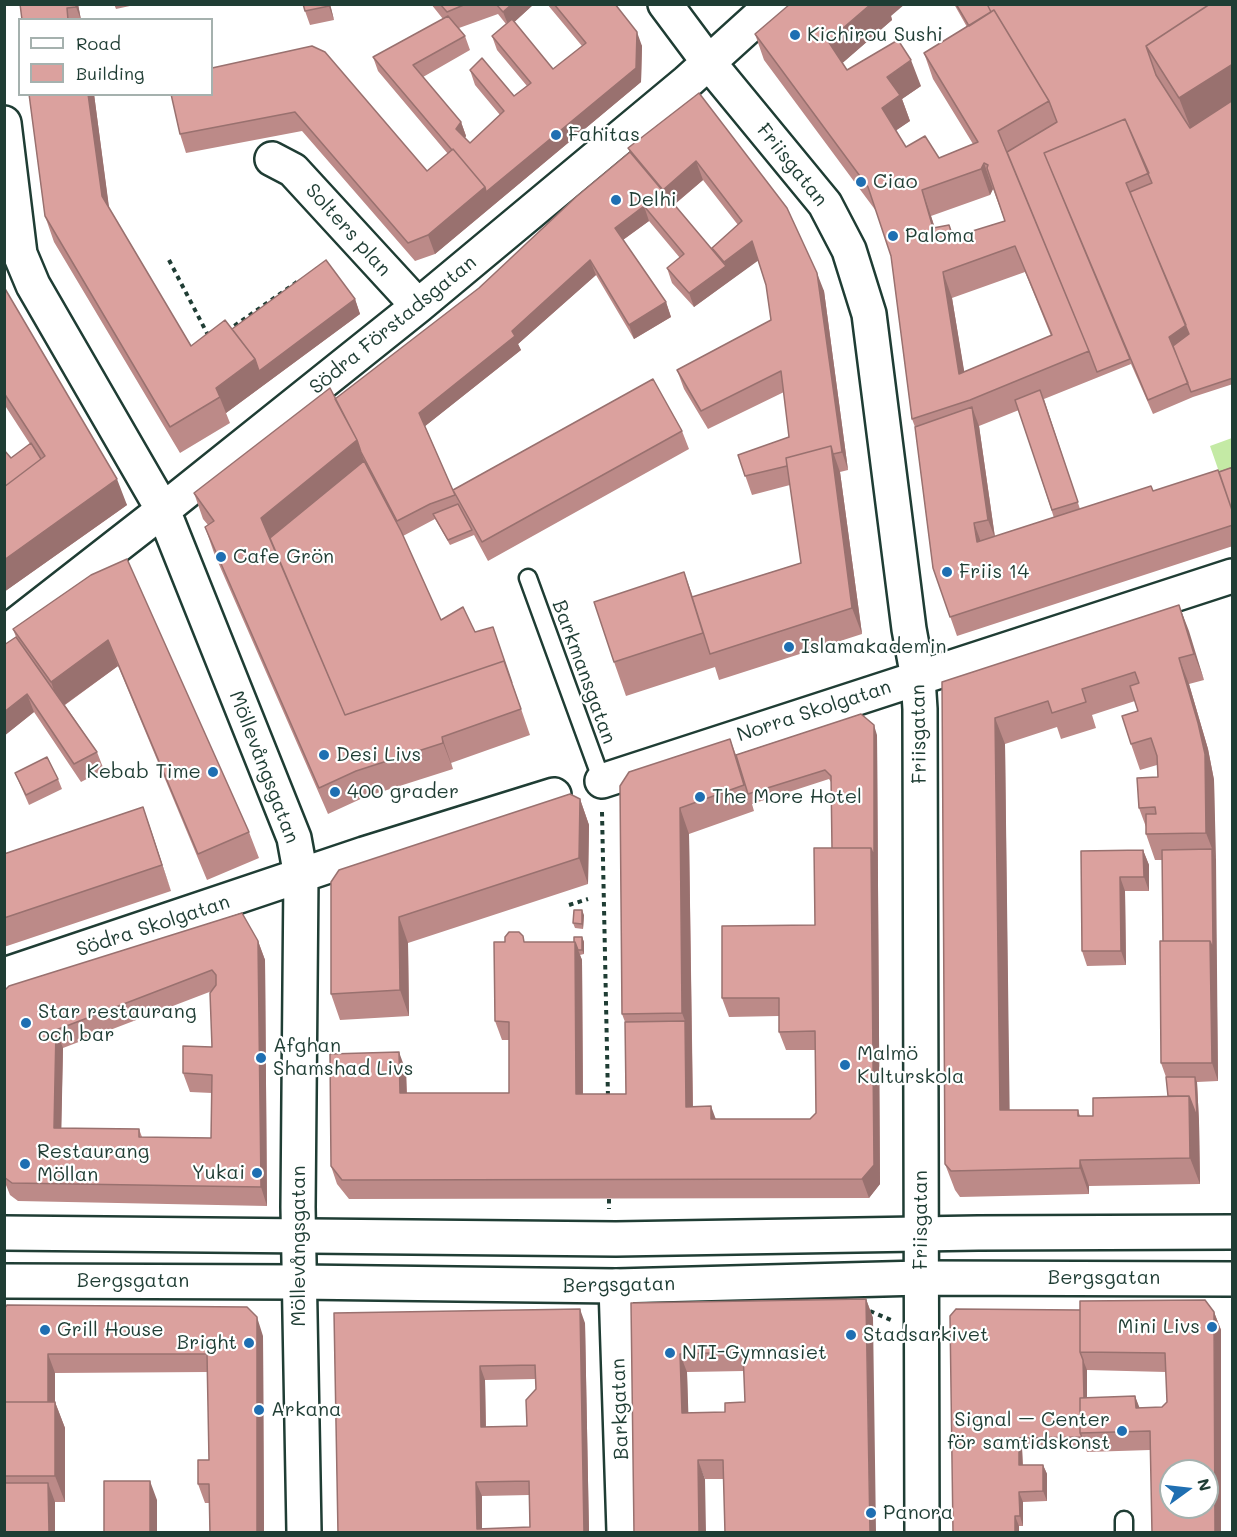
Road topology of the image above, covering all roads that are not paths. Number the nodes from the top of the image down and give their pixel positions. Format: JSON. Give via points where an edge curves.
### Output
{"nodes":[{"id":1,"x":665,"y":4,"type":"edge"},
{"id":2,"x":773,"y":4,"type":"edge"},
{"id":3,"x":709,"y":63,"type":"junction"},
{"id":4,"x":4,"y":123,"type":"edge"},
{"id":5,"x":273,"y":159,"type":"dead end"},
{"id":6,"x":12,"y":256,"type":"edge"},
{"id":7,"x":418,"y":306,"type":"junction"},
{"id":8,"x":163,"y":510,"type":"junction"},
{"id":9,"x":1233,"y":576,"type":"edge"},
{"id":10,"x":528,"y":578,"type":"dead end"},
{"id":11,"x":4,"y":634,"type":"edge"},
{"id":12,"x":918,"y":678,"type":"junction"},
{"id":13,"x":602,"y":781,"type":"joint"},
{"id":14,"x":554,"y":795,"type":"dead end"},
{"id":15,"x":302,"y":876,"type":"junction"},
{"id":16,"x":4,"y":975,"type":"edge"},
{"id":17,"x":1233,"y":1232,"type":"edge"},
{"id":18,"x":4,"y":1233,"type":"edge"},
{"id":19,"x":921,"y":1234,"type":"junction"},
{"id":20,"x":298,"y":1236,"type":"junction"},
{"id":21,"x":921,"y":1278,"type":"junction"},
{"id":22,"x":1233,"y":1279,"type":"edge"},
{"id":23,"x":4,"y":1281,"type":"edge"},
{"id":24,"x":298,"y":1282,"type":"junction"},
{"id":25,"x":616,"y":1286,"type":"junction"},
{"id":26,"x":304,"y":1533,"type":"edge"},
{"id":27,"x":624,"y":1533,"type":"edge"},
{"id":28,"x":922,"y":1533,"type":"edge"}],
"edges":[{"from":1,"to":3,"type":"street","name":"Friisgatan"},
{"from":2,"to":3,"type":"street","name":"Södra Förstadsgatan"},
{"from":3,"to":7,"type":"street","name":"Södra Förstadsgatan"},
{"from":3,"to":12,"type":"street","name":"Friisgatan","via":[[825,204],[849,250],[869,314]]},
{"from":4,"to":6,"type":"street","name":"Möllevångsgatan"},
{"from":5,"to":7,"type":"street","name":"Solters plan","via":[[293,170]]},
{"from":6,"to":8,"type":"street","name":"Möllevångsgatan","via":[[33,285]]},
{"from":7,"to":8,"type":"street","name":"Södra Förstadsgatan"},
{"from":8,"to":11,"type":"street","name":"Södra Förstadsgatan"},
{"from":8,"to":15,"type":"street","name":"Möllevångsgatan","via":[[294,838]]},
{"from":9,"to":12,"type":"street","name":"Norra Skolgatan"},
{"from":10,"to":13,"type":"lane","name":"Barkmansgatan"},
{"from":12,"to":13,"type":"street","name":"Norra Skolgatan"},
{"from":12,"to":19,"type":"street","name":"Friisgatan"},
{"from":14,"to":15,"type":"street"},
{"from":15,"to":16,"type":"street","name":"Södra Skolgatan"},
{"from":15,"to":20,"type":"street","name":"Möllevångsgatan"},
{"from":17,"to":19,"type":"street"},
{"from":18,"to":20,"type":"street"},
{"from":19,"to":20,"type":"street","via":[[616,1239]]},
{"from":19,"to":21,"type":"street","name":"Friisgatan"},
{"from":20,"to":24,"type":"street","name":"Möllevångsgatan"},
{"from":21,"to":22,"type":"street","name":"Bergsgatan"},
{"from":21,"to":25,"type":"street","name":"Bergsgatan"},
{"from":21,"to":28,"type":"street","name":"Friisgatan"},
{"from":23,"to":24,"type":"street","name":"Bergsgatan"},
{"from":24,"to":25,"type":"street","name":"Bergsgatan"},
{"from":24,"to":26,"type":"street","name":"Möllevångsgatan"},
{"from":25,"to":27,"type":"street","name":"Barkgatan"}]}
